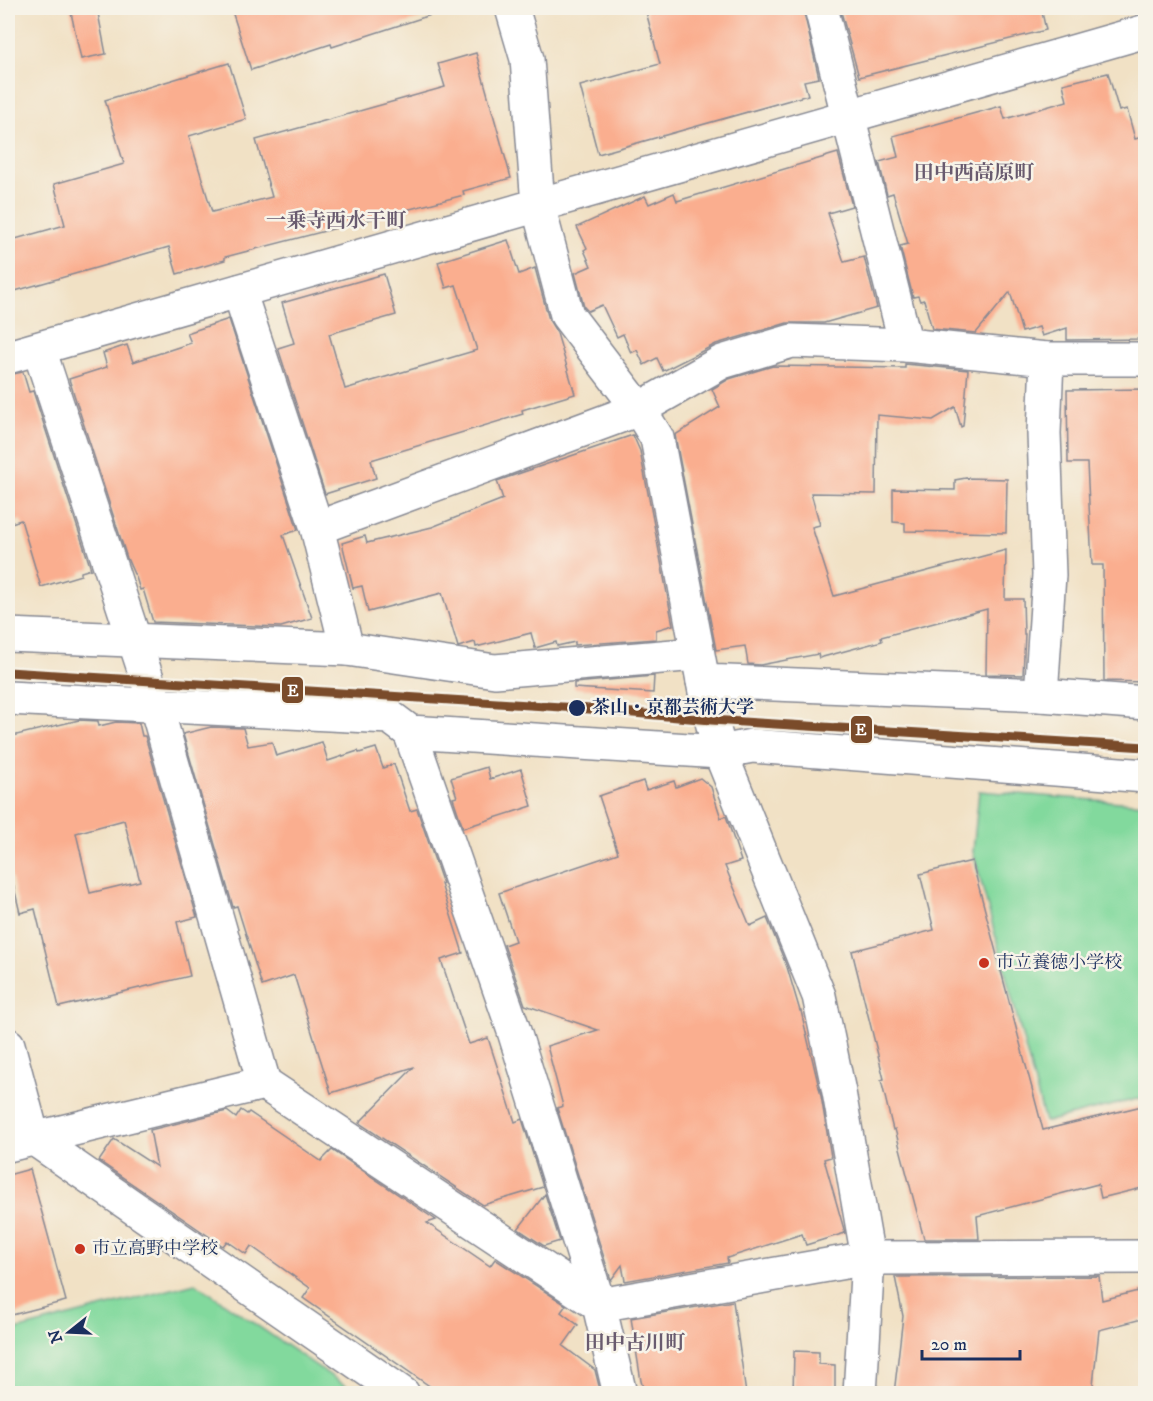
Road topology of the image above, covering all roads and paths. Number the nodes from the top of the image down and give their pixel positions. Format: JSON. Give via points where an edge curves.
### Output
{"nodes":[{"id":1,"x":512,"y":8,"type":"edge"},
{"id":2,"x":821,"y":8,"type":"edge"},
{"id":3,"x":1142,"y":8,"type":"edge"},
{"id":4,"x":1146,"y":23,"type":"edge"},
{"id":5,"x":1146,"y":31,"type":"edge"},
{"id":6,"x":849,"y":117,"type":"junction"},
{"id":7,"x":538,"y":205,"type":"junction"},
{"id":8,"x":239,"y":291,"type":"junction"},
{"id":9,"x":906,"y":345,"type":"junction"},
{"id":10,"x":39,"y":349,"type":"junction"},
{"id":11,"x":8,"y":357,"type":"edge"},
{"id":12,"x":1047,"y":359,"type":"junction"},
{"id":13,"x":1146,"y":359,"type":"edge"},
{"id":14,"x":639,"y":409,"type":"junction"},
{"id":15,"x":317,"y":528,"type":"junction"},
{"id":16,"x":8,"y":635,"type":"edge"},
{"id":17,"x":134,"y":640,"type":"junction"},
{"id":18,"x":347,"y":649,"type":"junction"},
{"id":19,"x":700,"y":667,"type":"junction"},
{"id":20,"x":1041,"y":695,"type":"junction"},
{"id":21,"x":8,"y":698,"type":"edge"},
{"id":22,"x":1146,"y":703,"type":"edge"},
{"id":23,"x":156,"y":706,"type":"junction"},
{"id":24,"x":410,"y":732,"type":"junction"},
{"id":25,"x":720,"y":752,"type":"junction"},
{"id":26,"x":1146,"y":776,"type":"edge"},
{"id":27,"x":8,"y":1045,"type":"edge"},
{"id":28,"x":264,"y":1083,"type":"junction"},
{"id":29,"x":20,"y":1142,"type":"edge"},
{"id":30,"x":1146,"y":1257,"type":"edge"},
{"id":31,"x":868,"y":1258,"type":"junction"},
{"id":32,"x":599,"y":1305,"type":"junction"},
{"id":33,"x":403,"y":1394,"type":"edge"},
{"id":34,"x":620,"y":1394,"type":"edge"},
{"id":35,"x":860,"y":1394,"type":"edge"}],
"edges":[{"from":1,"to":7,"type":"street","via":[[527,59]]},
{"from":2,"to":6,"type":"street"},
{"from":3,"to":4,"type":"street"},
{"from":5,"to":6,"type":"street"},
{"from":6,"to":7,"type":"street"},
{"from":6,"to":9,"type":"street"},
{"from":7,"to":8,"type":"street"},
{"from":7,"to":14,"type":"street","via":[[567,315]]},
{"from":8,"to":10,"type":"street"},
{"from":8,"to":15,"type":"street"},
{"from":9,"to":12,"type":"street"},
{"from":9,"to":14,"type":"street","via":[[792,341],[722,363]]},
{"from":10,"to":11,"type":"street"},
{"from":10,"to":17,"type":"street"},
{"from":12,"to":13,"type":"street"},
{"from":12,"to":20,"type":"street","via":[[1044,433],[1049,575]]},
{"from":14,"to":15,"type":"street"},
{"from":14,"to":19,"type":"street","via":[[657,438]]},
{"from":15,"to":18,"type":"street"},
{"from":16,"to":17,"type":"street"},
{"from":17,"to":18,"type":"street"},
{"from":17,"to":23,"type":"street"},
{"from":18,"to":19,"type":"street","via":[[495,670]]},
{"from":19,"to":20,"type":"street"},
{"from":19,"to":25,"type":"street"},
{"from":20,"to":22,"type":"street"},
{"from":21,"to":23,"type":"street"},
{"from":23,"to":24,"type":"street","via":[[390,717]]},
{"from":23,"to":28,"type":"street"},
{"from":24,"to":25,"type":"street"},
{"from":24,"to":32,"type":"street","via":[[513,1028]]},
{"from":25,"to":26,"type":"street","via":[[752,746]]},
{"from":25,"to":31,"type":"street","via":[[819,996]]},
{"from":27,"to":29,"type":"street"},
{"from":28,"to":29,"type":"street"},
{"from":28,"to":32,"type":"street"},
{"from":29,"to":33,"type":"street"},
{"from":30,"to":31,"type":"street"},
{"from":31,"to":32,"type":"street"},
{"from":31,"to":35,"type":"street"},
{"from":32,"to":34,"type":"street"}]}
